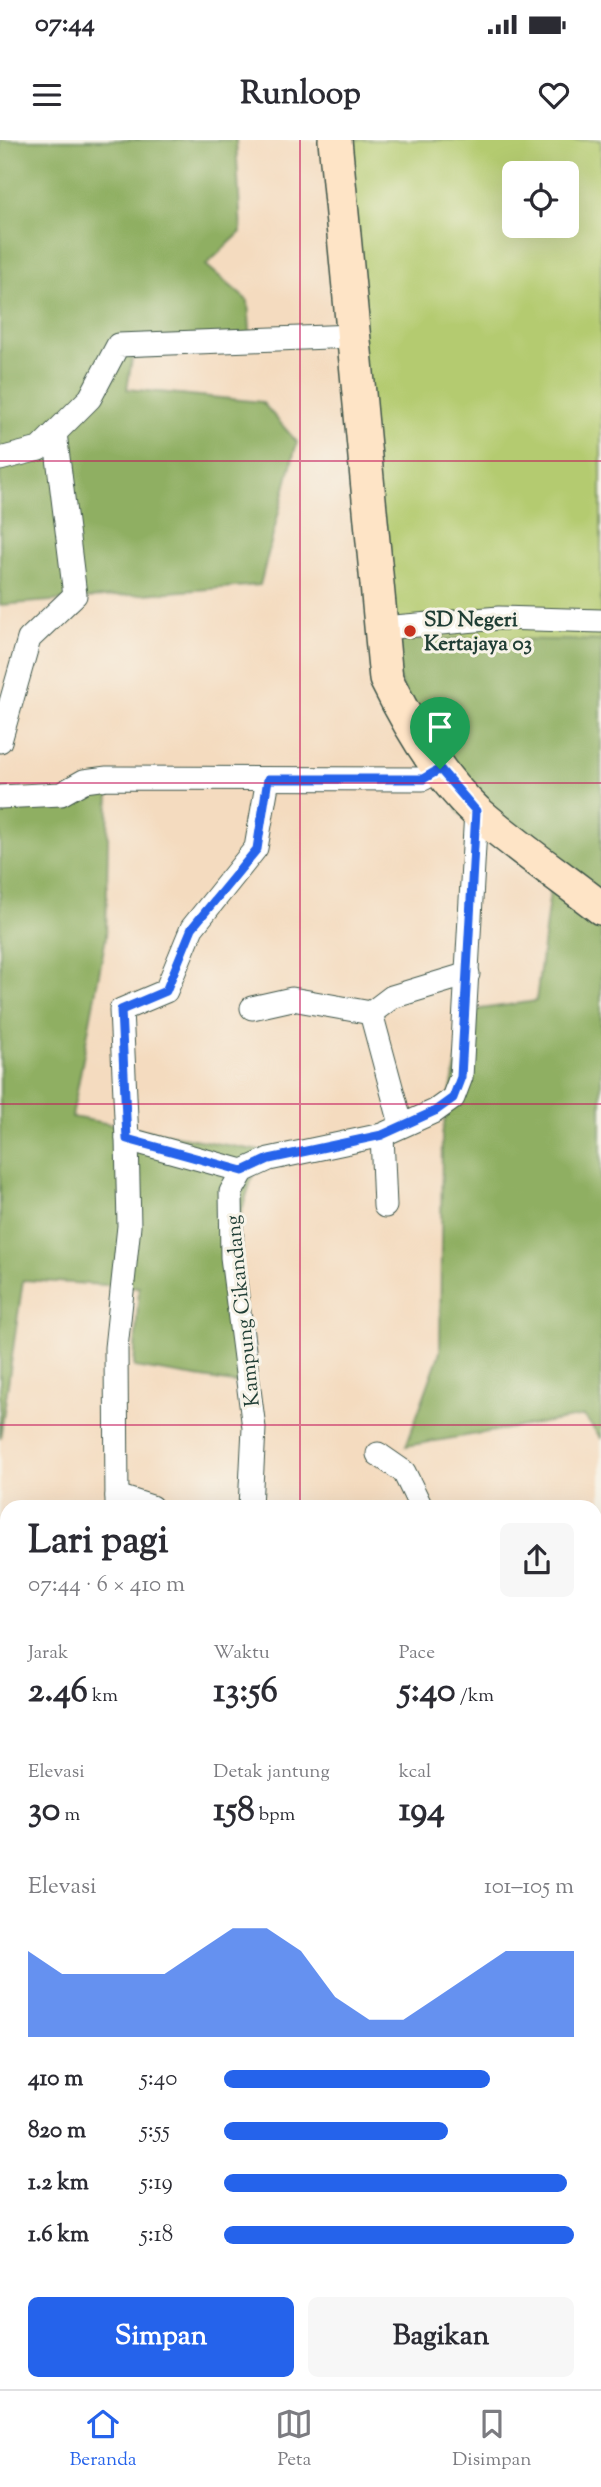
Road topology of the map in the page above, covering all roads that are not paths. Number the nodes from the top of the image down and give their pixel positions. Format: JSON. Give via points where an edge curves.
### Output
{"nodes":[{"id":1,"x":335,"y":140,"type":"edge"},
{"id":2,"x":354,"y":336,"type":"junction"},
{"id":3,"x":55,"y":433,"type":"junction"},
{"id":4,"x":0,"y":459,"type":"edge"},
{"id":5,"x":601,"y":621,"type":"edge"},
{"id":6,"x":383,"y":628,"type":"junction"},
{"id":7,"x":0,"y":741,"type":"edge"},
{"id":8,"x":440,"y":769,"type":"junction"},
{"id":9,"x":268,"y":779,"type":"junction"},
{"id":10,"x":0,"y":797,"type":"edge"},
{"id":11,"x":476,"y":811,"type":"junction"},
{"id":12,"x":601,"y":908,"type":"edge"},
{"id":13,"x":468,"y":974,"type":"junction"},
{"id":14,"x":252,"y":1008,"type":"dead end"},
{"id":15,"x":371,"y":1013,"type":"junction"},
{"id":16,"x":391,"y":1130,"type":"junction"},
{"id":17,"x":127,"y":1139,"type":"junction"},
{"id":18,"x":243,"y":1171,"type":"junction"},
{"id":19,"x":384,"y":1206,"type":"dead end"},
{"id":20,"x":378,"y":1454,"type":"dead end"},
{"id":21,"x":117,"y":1500,"type":"edge"},
{"id":22,"x":250,"y":1500,"type":"edge"},
{"id":23,"x":418,"y":1500,"type":"edge"}],
"edges":[{"from":1,"to":2,"type":"street"},
{"from":2,"to":3,"type":"street","via":[[118,345],[90,398]]},
{"from":2,"to":6,"type":"street"},
{"from":3,"to":4,"type":"street","via":[[39,449]]},
{"from":3,"to":7,"type":"street","via":[[75,595],[29,639]]},
{"from":5,"to":6,"type":"street","via":[[499,618]]},
{"from":6,"to":8,"type":"street","via":[[386,679]]},
{"from":8,"to":9,"type":"street","via":[[423,779]]},
{"from":8,"to":11,"type":"street"},
{"from":9,"to":10,"type":"street","via":[[107,778],[85,781],[61,794]]},
{"from":9,"to":17,"type":"street","via":[[257,849],[192,928],[166,991],[121,1010]]},
{"from":11,"to":12,"type":"street"},
{"from":11,"to":13,"type":"street"},
{"from":13,"to":15,"type":"street","via":[[391,997]]},
{"from":13,"to":16,"type":"street","via":[[461,1077],[453,1098]]},
{"from":14,"to":15,"type":"street","via":[[292,999]]},
{"from":15,"to":16,"type":"street"},
{"from":16,"to":18,"type":"street","via":[[269,1159]]},
{"from":16,"to":19,"type":"street"},
{"from":17,"to":18,"type":"street"},
{"from":17,"to":21,"type":"street","via":[[129,1226],[116,1348]]},
{"from":18,"to":22,"type":"street","name":"Kampung Cikandang","via":[[231,1192],[232,1244],[254,1428]]},
{"from":20,"to":23,"type":"street","via":[[404,1472]]}]}
